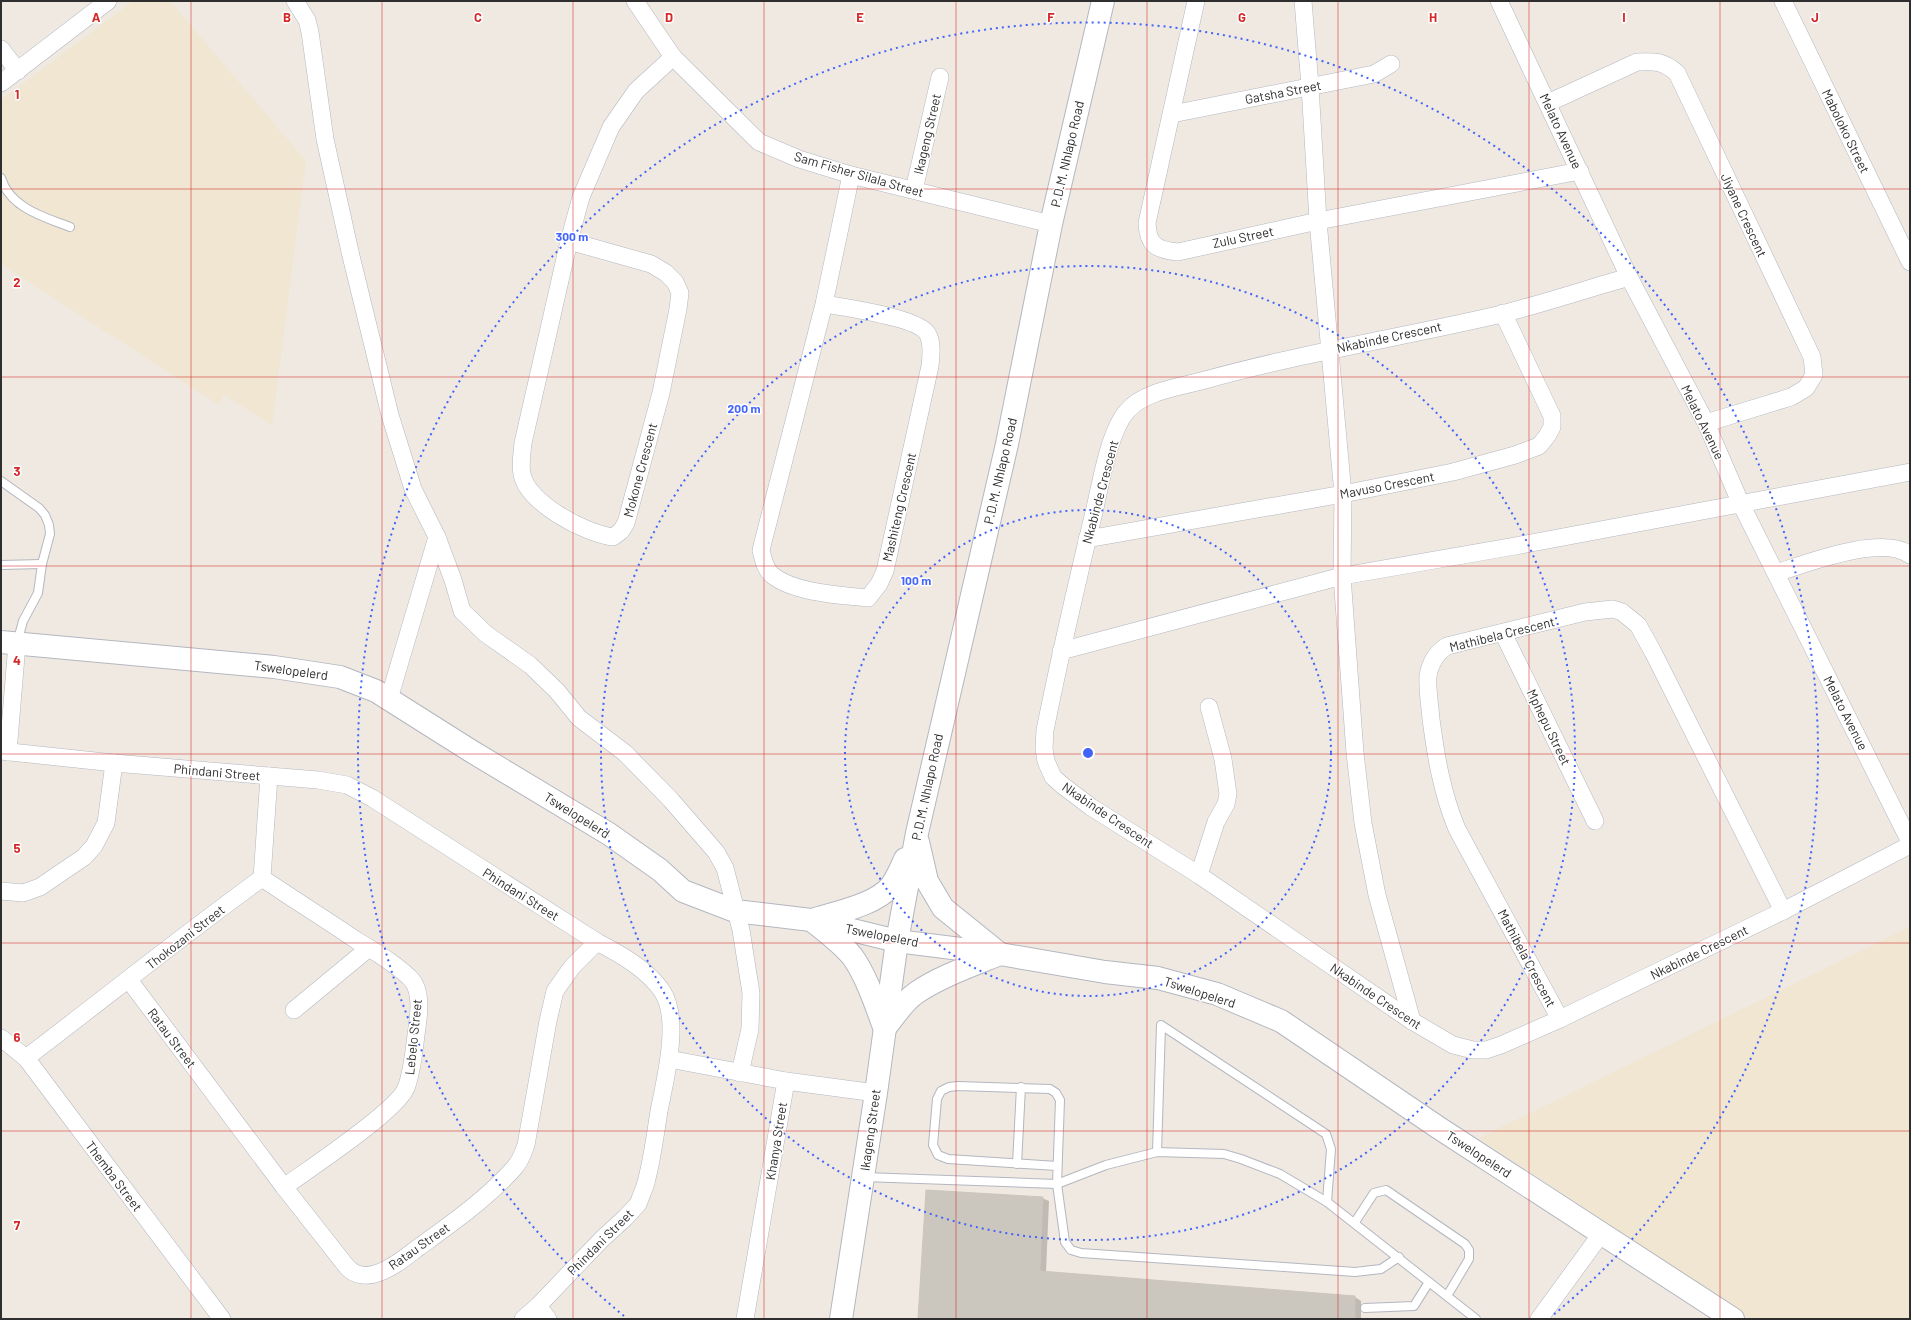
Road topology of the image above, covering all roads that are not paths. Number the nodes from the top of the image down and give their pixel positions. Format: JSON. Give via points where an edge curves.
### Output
{"nodes":[{"id":1,"x":108,"y":1,"type":"edge"},
{"id":2,"x":295,"y":1,"type":"edge"},
{"id":3,"x":1103,"y":1,"type":"edge"},
{"id":4,"x":1196,"y":1,"type":"edge"},
{"id":5,"x":1302,"y":1,"type":"edge"},
{"id":6,"x":1498,"y":1,"type":"edge"},
{"id":7,"x":1782,"y":1,"type":"edge"},
{"id":8,"x":641,"y":4,"type":"edge"},
{"id":9,"x":1,"y":49,"type":"edge"},
{"id":10,"x":673,"y":57,"type":"junction"},
{"id":11,"x":1391,"y":64,"type":"dead end"},
{"id":12,"x":18,"y":71,"type":"junction"},
{"id":13,"x":940,"y":77,"type":"dead end"},
{"id":14,"x":1,"y":83,"type":"edge"},
{"id":15,"x":1310,"y":86,"type":"junction"},
{"id":16,"x":1548,"y":103,"type":"junction"},
{"id":17,"x":1172,"y":114,"type":"junction"},
{"id":18,"x":1580,"y":171,"type":"junction"},
{"id":19,"x":851,"y":174,"type":"junction"},
{"id":20,"x":1,"y":178,"type":"edge"},
{"id":21,"x":914,"y":190,"type":"junction"},
{"id":22,"x":1318,"y":221,"type":"junction"},
{"id":23,"x":1051,"y":224,"type":"junction"},
{"id":24,"x":70,"y":227,"type":"dead end"},
{"id":25,"x":1903,"y":235,"type":"edge"},
{"id":26,"x":569,"y":241,"type":"junction"},
{"id":27,"x":1910,"y":262,"type":"edge"},
{"id":28,"x":1629,"y":277,"type":"junction"},
{"id":29,"x":824,"y":304,"type":"junction"},
{"id":30,"x":1502,"y":313,"type":"junction"},
{"id":31,"x":1330,"y":349,"type":"junction"},
{"id":32,"x":1706,"y":423,"type":"junction"},
{"id":33,"x":1910,"y":472,"type":"edge"},
{"id":34,"x":1,"y":481,"type":"edge"},
{"id":35,"x":1343,"y":494,"type":"junction"},
{"id":36,"x":1741,"y":504,"type":"junction"},
{"id":37,"x":436,"y":537,"type":"junction"},
{"id":38,"x":1087,"y":539,"type":"junction"},
{"id":39,"x":1910,"y":555,"type":"edge"},
{"id":40,"x":42,"y":564,"type":"junction"},
{"id":41,"x":1,"y":565,"type":"edge"},
{"id":42,"x":1776,"y":573,"type":"junction"},
{"id":43,"x":1342,"y":576,"type":"junction"},
{"id":44,"x":1503,"y":633,"type":"junction"},
{"id":45,"x":9,"y":643,"type":"edge"},
{"id":46,"x":1061,"y":651,"type":"junction"},
{"id":47,"x":389,"y":699,"type":"junction"},
{"id":48,"x":1210,"y":707,"type":"dead end"},
{"id":49,"x":5,"y":751,"type":"edge"},
{"id":50,"x":114,"y":763,"type":"junction"},
{"id":51,"x":269,"y":776,"type":"junction"},
{"id":52,"x":1595,"y":821,"type":"dead end"},
{"id":53,"x":916,"y":833,"type":"junction"},
{"id":54,"x":1910,"y":842,"type":"edge"},
{"id":55,"x":1910,"y":845,"type":"edge"},
{"id":56,"x":1199,"y":875,"type":"junction"},
{"id":57,"x":262,"y":878,"type":"junction"},
{"id":58,"x":1,"y":891,"type":"edge"},
{"id":59,"x":735,"y":911,"type":"junction"},
{"id":60,"x":1783,"y":911,"type":"junction"},
{"id":61,"x":811,"y":920,"type":"junction"},
{"id":62,"x":897,"y":941,"type":"junction"},
{"id":63,"x":597,"y":942,"type":"junction"},
{"id":64,"x":368,"y":948,"type":"junction"},
{"id":65,"x":1000,"y":954,"type":"junction"},
{"id":66,"x":129,"y":980,"type":"junction"},
{"id":67,"x":294,"y":1010,"type":"dead end"},
{"id":68,"x":1560,"y":1019,"type":"junction"},
{"id":69,"x":1412,"y":1021,"type":"junction"},
{"id":70,"x":885,"y":1029,"type":"junction"},
{"id":71,"x":1,"y":1038,"type":"edge"},
{"id":72,"x":26,"y":1058,"type":"junction"},
{"id":73,"x":669,"y":1059,"type":"junction"},
{"id":74,"x":740,"y":1073,"type":"junction"},
{"id":75,"x":786,"y":1081,"type":"junction"},
{"id":76,"x":1022,"y":1088,"type":"junction"},
{"id":77,"x":876,"y":1093,"type":"junction"},
{"id":78,"x":1157,"y":1152,"type":"junction"},
{"id":79,"x":1017,"y":1164,"type":"junction"},
{"id":80,"x":1057,"y":1166,"type":"junction"},
{"id":81,"x":864,"y":1176,"type":"junction"},
{"id":82,"x":1057,"y":1184,"type":"junction"},
{"id":83,"x":284,"y":1187,"type":"junction"},
{"id":84,"x":1327,"y":1202,"type":"junction"},
{"id":85,"x":1355,"y":1222,"type":"junction"},
{"id":86,"x":1601,"y":1234,"type":"junction"},
{"id":87,"x":1399,"y":1257,"type":"junction"},
{"id":88,"x":1429,"y":1282,"type":"junction"},
{"id":89,"x":1447,"y":1296,"type":"junction"},
{"id":90,"x":1364,"y":1308,"type":"dead end"},
{"id":91,"x":543,"y":1313,"type":"edge"},
{"id":92,"x":222,"y":1319,"type":"edge"},
{"id":93,"x":522,"y":1319,"type":"edge"},
{"id":94,"x":745,"y":1319,"type":"edge"},
{"id":95,"x":841,"y":1319,"type":"edge"},
{"id":96,"x":1476,"y":1319,"type":"edge"},
{"id":97,"x":1539,"y":1319,"type":"edge"},
{"id":98,"x":1733,"y":1319,"type":"edge"}],
"edges":[{"from":1,"to":12,"type":"street"},
{"from":2,"to":37,"type":"street","via":[[307,20],[310,32],[325,139],[390,415],[413,489]]},
{"from":3,"to":23,"type":"street","name":"P.D.M. Nhlapo Road"},
{"from":4,"to":17,"type":"street","name":"Zulu Street"},
{"from":5,"to":15,"type":"street"},
{"from":6,"to":16,"type":"street","name":"Melato Avenue"},
{"from":7,"to":25,"type":"street","name":"Maboloko Street"},
{"from":8,"to":10,"type":"street","name":"Sam Fisher Silala Street"},
{"from":9,"to":12,"type":"street"},
{"from":10,"to":19,"type":"street","name":"Sam Fisher Silala Street","via":[[759,142],[799,159]]},
{"from":10,"to":26,"type":"street","name":"Mokone Crescent","via":[[636,91],[611,127],[581,197]]},
{"from":11,"to":15,"type":"street","name":"Gatsha Street","via":[[1374,74]]},
{"from":12,"to":14,"type":"street"},
{"from":13,"to":21,"type":"street","name":"Ikageng Street"},
{"from":15,"to":17,"type":"street","name":"Gatsha Street"},
{"from":15,"to":22,"type":"street"},
{"from":16,"to":18,"type":"street","name":"Melato Avenue"},
{"from":16,"to":32,"type":"street","name":"Jiyane Crescent","via":[[1637,62],[1652,61],[1667,65],[1677,73],[1812,357],[1814,375],[1806,388],[1791,397]]},
{"from":17,"to":22,"type":"street","name":"Zulu Street","via":[[1147,223],[1148,236],[1154,245],[1165,251],[1178,252]]},
{"from":18,"to":22,"type":"street","name":"Zulu Street"},
{"from":18,"to":28,"type":"street","name":"Melato Avenue"},
{"from":19,"to":21,"type":"street","name":"Sam Fisher Silala Street"},
{"from":19,"to":29,"type":"street","name":"Mashiteng Crescent"},
{"from":20,"to":24,"type":"lane","via":[[14,200],[35,214]]},
{"from":21,"to":23,"type":"street","name":"Sam Fisher Silala Street"},
{"from":22,"to":31,"type":"street"},
{"from":23,"to":53,"type":"street","name":"P.D.M. Nhlapo Road","via":[[1007,444]]},
{"from":25,"to":27,"type":"street","name":"Maboloko Street"},
{"from":26,"to":26,"type":"street","name":"Mokone Crescent","via":[[523,443],[522,475],[526,486],[538,502],[584,528],[613,537],[626,523],[661,393],[680,293],[666,272],[651,264]]},
{"from":28,"to":30,"type":"street","name":"Nkabinde Crescent"},
{"from":28,"to":32,"type":"street","name":"Melato Avenue"},
{"from":29,"to":29,"type":"street","name":"Mashiteng Crescent","via":[[761,550],[764,564],[772,575],[789,585],[825,593],[868,598],[879,584],[884,571],[930,366],[931,344],[927,332],[917,326],[885,316]]},
{"from":30,"to":31,"type":"street","name":"Nkabinde Crescent"},
{"from":30,"to":35,"type":"street","name":"Mavuso Crescent","via":[[1552,416],[1552,427],[1544,441],[1539,446],[1514,455],[1453,472]]},
{"from":31,"to":35,"type":"street"},
{"from":31,"to":38,"type":"street","name":"Nkabinde Crescent","via":[[1240,370],[1160,392],[1139,401],[1126,412],[1119,424],[1105,464]]},
{"from":32,"to":36,"type":"street","name":"Melato Avenue"},
{"from":33,"to":36,"type":"street"},
{"from":34,"to":40,"type":"lane","via":[[45,515],[50,534]]},
{"from":35,"to":38,"type":"street","name":"Mavuso Crescent"},
{"from":35,"to":43,"type":"street"},
{"from":36,"to":42,"type":"street","name":"Melato Avenue"},
{"from":36,"to":43,"type":"street"},
{"from":37,"to":47,"type":"street"},
{"from":37,"to":59,"type":"street","via":[[454,580],[462,611],[486,634],[530,666],[557,691],[579,718],[625,753],[671,800],[716,852],[725,868]]},
{"from":38,"to":46,"type":"street","name":"Nkabinde Crescent"},
{"from":39,"to":42,"type":"street","via":[[1902,549],[1870,547]]},
{"from":40,"to":41,"type":"lane"},
{"from":40,"to":45,"type":"lane","via":[[38,593]]},
{"from":42,"to":54,"type":"street","name":"Melato Avenue"},
{"from":43,"to":46,"type":"street"},
{"from":43,"to":69,"type":"street","via":[[1362,823],[1378,895]]},
{"from":44,"to":52,"type":"street","name":"Mphepu Street"},
{"from":44,"to":60,"type":"street","name":"Mathibela Crescent","via":[[1604,609],[1622,612],[1638,625]]},
{"from":44,"to":68,"type":"street","name":"Mathibela Crescent","via":[[1447,646],[1434,658],[1428,676],[1428,692],[1436,756],[1448,806],[1457,829]]},
{"from":45,"to":47,"type":"street","name":"Tswelopelerd","via":[[170,656],[311,672],[356,683]]},
{"from":45,"to":49,"type":"street"},
{"from":46,"to":56,"type":"street","name":"Nkabinde Crescent","via":[[1045,730],[1044,749],[1049,770],[1062,786],[1091,807]]},
{"from":47,"to":59,"type":"street","name":"Tswelopelerd","via":[[471,752],[609,834],[660,870],[683,891]]},
{"from":48,"to":56,"type":"street","via":[[1223,759],[1228,794]]},
{"from":49,"to":50,"type":"street","name":"Phindani Street"},
{"from":50,"to":51,"type":"street","name":"Phindani Street"},
{"from":50,"to":58,"type":"street","via":[[106,823],[94,846],[84,857],[40,887],[23,893]]},
{"from":51,"to":57,"type":"street"},
{"from":51,"to":63,"type":"street","name":"Phindani Street","via":[[333,782],[359,790]]},
{"from":53,"to":61,"type":"street","via":[[900,871],[890,887],[868,902]]},
{"from":53,"to":62,"type":"street","name":"P.D.M. Nhlapo Road"},
{"from":53,"to":65,"type":"street","via":[[928,881],[943,908]]},
{"from":55,"to":60,"type":"street","name":"Nkabinde Crescent"},
{"from":56,"to":69,"type":"street","name":"Nkabinde Crescent"},
{"from":57,"to":64,"type":"street","name":"Lebelo Street"},
{"from":57,"to":66,"type":"street","name":"Thokozani Street","via":[[190,930]]},
{"from":59,"to":61,"type":"street","name":"Tswelopelerd"},
{"from":59,"to":74,"type":"street","via":[[741,930],[751,993],[750,1029]]},
{"from":60,"to":68,"type":"street","name":"Nkabinde Crescent"},
{"from":61,"to":62,"type":"street","name":"Tswelopelerd"},
{"from":61,"to":70,"type":"street","via":[[841,944],[853,958],[871,992]]},
{"from":62,"to":65,"type":"street","name":"Tswelopelerd"},
{"from":62,"to":70,"type":"street","name":"Ikageng Street"},
{"from":63,"to":73,"type":"street","name":"Phindani Street","via":[[621,954],[663,993],[670,1024]]},
{"from":63,"to":83,"type":"street","name":"Ratau Street","via":[[572,967],[555,991],[523,1155],[509,1172],[450,1225],[388,1268],[368,1275],[355,1274]]},
{"from":64,"to":67,"type":"street"},
{"from":64,"to":83,"type":"street","name":"Lebelo Street","via":[[410,978],[418,994],[418,1022],[406,1088],[401,1097],[378,1119]]},
{"from":65,"to":70,"type":"street","via":[[950,975],[916,993]]},
{"from":65,"to":86,"type":"street","name":"Tswelopelerd","via":[[1105,972],[1158,978],[1217,994],[1280,1021]]},
{"from":66,"to":72,"type":"street","name":"Thokozani Street"},
{"from":66,"to":83,"type":"street","name":"Ratau Street"},
{"from":68,"to":69,"type":"street","name":"Nkabinde Crescent","via":[[1486,1050],[1464,1049],[1453,1045]]},
{"from":70,"to":77,"type":"street","name":"Ikageng Street"},
{"from":71,"to":72,"type":"street","name":"Themba Street"},
{"from":72,"to":92,"type":"street","name":"Themba Street"},
{"from":73,"to":74,"type":"street"},
{"from":73,"to":91,"type":"street","name":"Phindani Street","via":[[649,1170],[638,1204],[602,1238]]},
{"from":74,"to":75,"type":"street"},
{"from":75,"to":77,"type":"street"},
{"from":75,"to":94,"type":"street","name":"Khanya Street"},
{"from":76,"to":79,"type":"lane"},
{"from":76,"to":79,"type":"lane","via":[[958,1086],[941,1091],[937,1099],[933,1145],[938,1154],[948,1159]]},
{"from":76,"to":80,"type":"lane","via":[[1050,1089],[1060,1100]]},
{"from":77,"to":81,"type":"street","name":"Ikageng Street"},
{"from":78,"to":82,"type":"lane","via":[[1106,1165]]},
{"from":78,"to":84,"type":"lane","via":[[1224,1154],[1241,1159],[1280,1174]]},
{"from":78,"to":84,"type":"lane","via":[[1161,1026],[1326,1134],[1330,1149]]},
{"from":79,"to":80,"type":"lane"},
{"from":80,"to":82,"type":"lane"},
{"from":81,"to":82,"type":"lane"},
{"from":81,"to":95,"type":"street","name":"Ikageng Street"},
{"from":82,"to":87,"type":"lane","via":[[1065,1242],[1072,1250],[1081,1253],[1355,1272],[1381,1269]]},
{"from":84,"to":85,"type":"lane"},
{"from":85,"to":87,"type":"lane"},
{"from":85,"to":89,"type":"lane","via":[[1374,1193],[1386,1190],[1465,1244],[1469,1250],[1469,1259]]},
{"from":86,"to":97,"type":"street"},
{"from":86,"to":98,"type":"street","name":"Tswelopelerd"},
{"from":87,"to":88,"type":"lane"},
{"from":88,"to":89,"type":"lane"},
{"from":88,"to":90,"type":"lane","via":[[1414,1306]]},
{"from":89,"to":96,"type":"lane"},
{"from":91,"to":93,"type":"street","name":"Phindani Street"}]}
